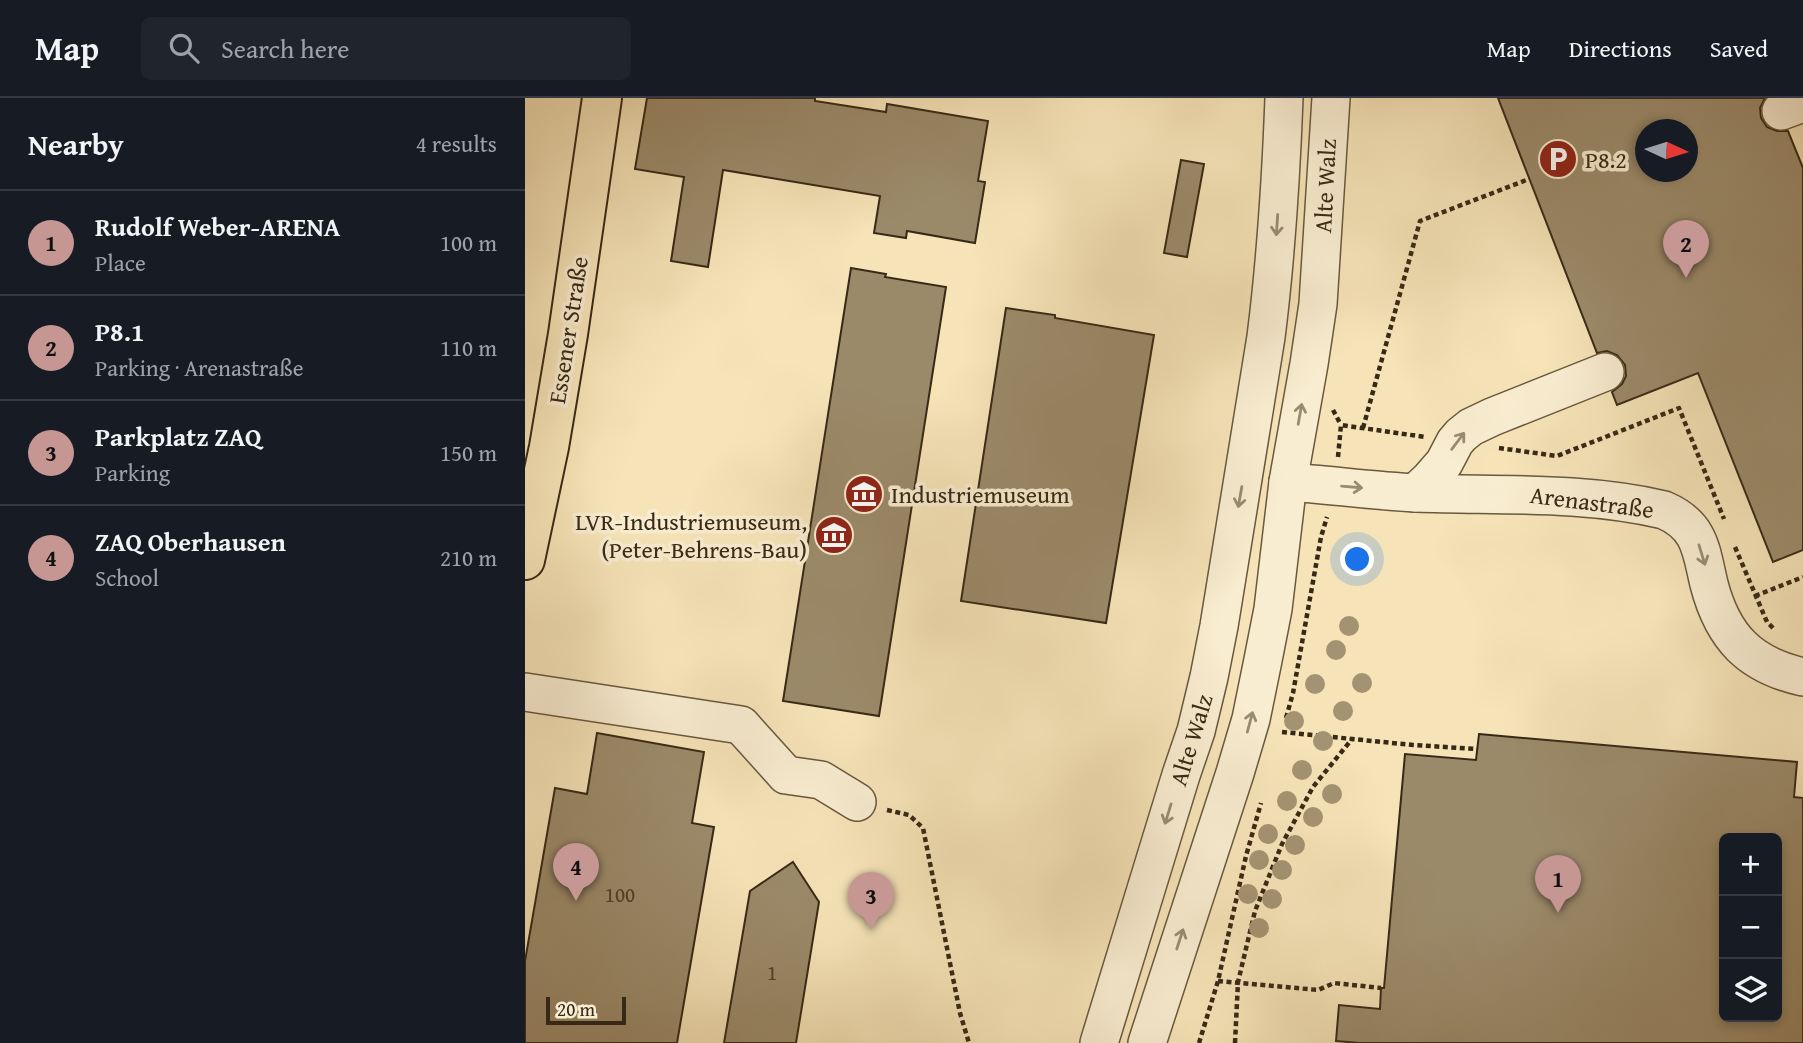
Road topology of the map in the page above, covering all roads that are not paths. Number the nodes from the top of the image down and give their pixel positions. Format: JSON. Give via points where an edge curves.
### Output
{"nodes":[{"id":1,"x":602,"y":98,"type":"edge"},
{"id":2,"x":1285,"y":98,"type":"edge"},
{"id":3,"x":1331,"y":98,"type":"edge"},
{"id":4,"x":1605,"y":372,"type":"dead end"},
{"id":5,"x":1251,"y":430,"type":"junction"},
{"id":6,"x":1288,"y":481,"type":"junction"},
{"id":7,"x":1415,"y":493,"type":"junction"},
{"id":8,"x":525,"y":560,"type":"edge"},
{"id":9,"x":1803,"y":677,"type":"edge"},
{"id":10,"x":525,"y":692,"type":"edge"},
{"id":11,"x":857,"y":802,"type":"road end"},
{"id":12,"x":1099,"y":1043,"type":"edge"},
{"id":13,"x":1147,"y":1043,"type":"edge"}],
"edges":[{"from":1,"to":8,"type":"main road","name":"Essener Straße","via":[[568,334]]},
{"from":2,"to":5,"type":"street","name":"Alte Walz","one_way":true,"via":[[1272,291]]},
{"from":6,"to":3,"type":"street","name":"Alte Walz","one_way":true,"via":[[1318,304]]},
{"from":4,"to":7,"type":"street","via":[[1471,427]]},
{"from":5,"to":6,"type":"street"},
{"from":5,"to":12,"type":"street","name":"Alte Walz","one_way":true,"via":[[1196,731]]},
{"from":6,"to":7,"type":"street","name":"Arenastraße","one_way":true},
{"from":13,"to":6,"type":"street","name":"Alte Walz","one_way":true,"via":[[1251,719],[1273,610]]},
{"from":7,"to":9,"type":"street","name":"Arenastraße","one_way":true,"via":[[1563,495],[1671,513],[1692,531],[1700,546],[1719,612],[1741,648],[1774,669]]},
{"from":10,"to":11,"type":"street","via":[[741,724],[786,775],[821,780]]}]}
